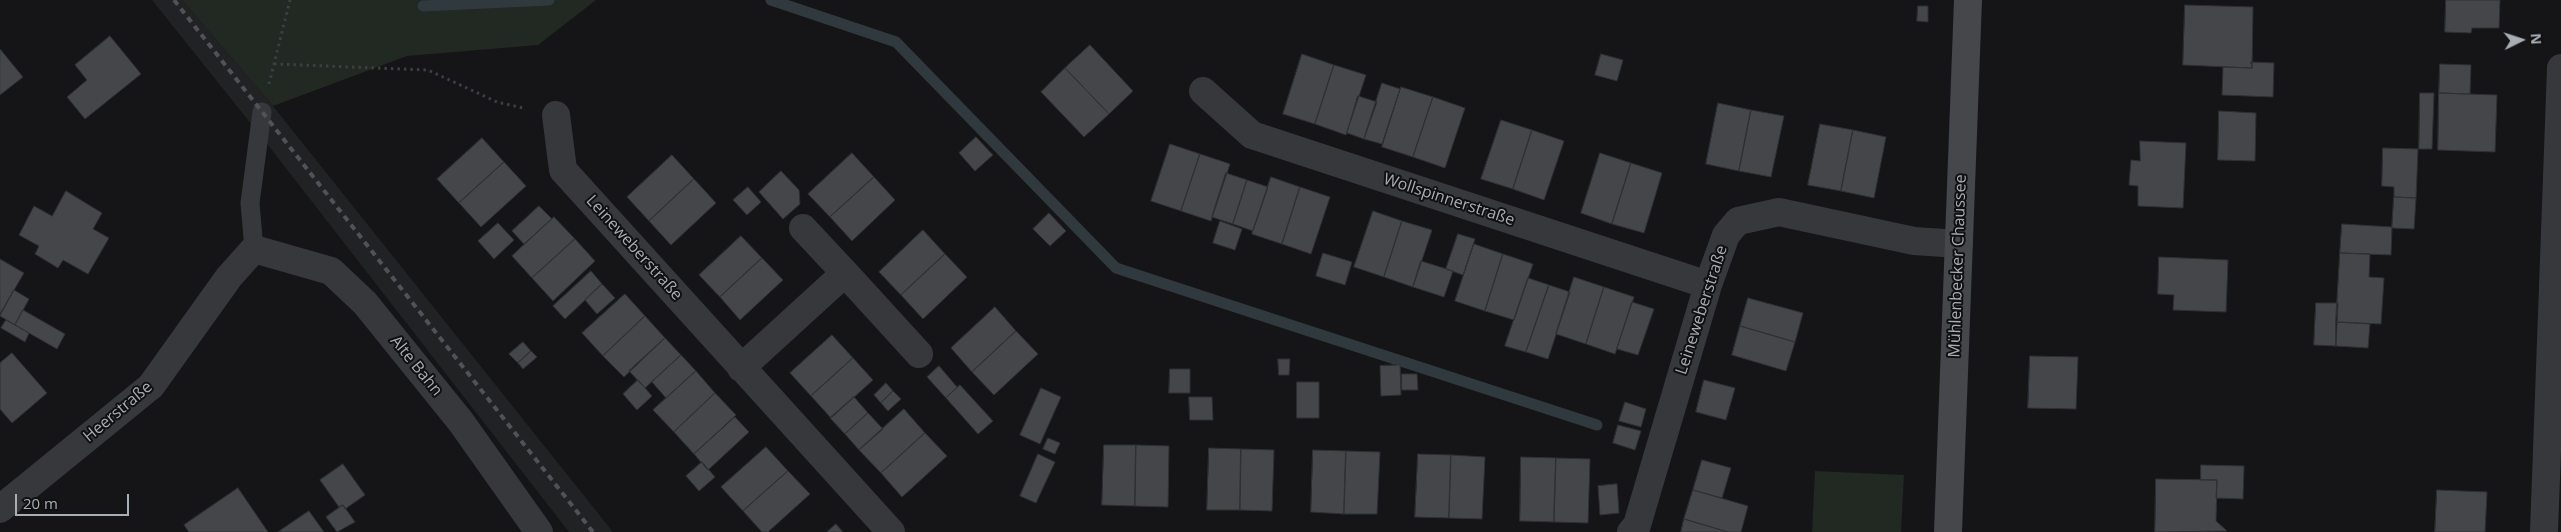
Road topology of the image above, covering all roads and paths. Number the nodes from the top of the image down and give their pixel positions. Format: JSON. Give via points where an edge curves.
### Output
{"nodes":[{"id":1,"x":290,"y":0,"type":"edge"},
{"id":2,"x":1968,"y":0,"type":"edge"},
{"id":3,"x":274,"y":64,"type":"junction"},
{"id":4,"x":2561,"y":68,"type":"edge"},
{"id":5,"x":1204,"y":91,"type":"dead end"},
{"id":6,"x":262,"y":112,"type":"joint"},
{"id":7,"x":556,"y":115,"type":"joint"},
{"id":8,"x":803,"y":228,"type":"dead end"},
{"id":9,"x":1959,"y":244,"type":"junction"},
{"id":10,"x":254,"y":249,"type":"junction"},
{"id":11,"x":845,"y":273,"type":"junction"},
{"id":12,"x":1708,"y":285,"type":"junction"},
{"id":13,"x":919,"y":354,"type":"dead end"},
{"id":14,"x":741,"y":368,"type":"junction"},
{"id":15,"x":0,"y":509,"type":"edge"},
{"id":16,"x":539,"y":532,"type":"edge"},
{"id":17,"x":891,"y":532,"type":"edge"},
{"id":18,"x":1631,"y":532,"type":"edge"},
{"id":19,"x":1948,"y":532,"type":"edge"},
{"id":20,"x":2544,"y":532,"type":"edge"}],
"edges":[{"from":1,"to":3,"type":"path"},
{"from":2,"to":9,"type":"main road","name":"Mühlenbecker Chaussee"},
{"from":3,"to":6,"type":"path"},
{"from":3,"to":7,"type":"path","via":[[428,70],[497,102]]},
{"from":4,"to":20,"type":"street"},
{"from":5,"to":12,"type":"street","name":"Wollspinnerstraße","via":[[1252,135]]},
{"from":6,"to":10,"type":"lane","via":[[250,202]]},
{"from":7,"to":14,"type":"street","name":"Leineweberstraße","via":[[563,170]]},
{"from":8,"to":11,"type":"street"},
{"from":9,"to":12,"type":"street","name":"Leineweberstraße","via":[[1914,241],[1779,212],[1738,221],[1726,235]]},
{"from":9,"to":19,"type":"main road","name":"Mühlenbecker Chaussee"},
{"from":10,"to":15,"type":"street","name":"Heerstraße","via":[[229,277],[151,386]]},
{"from":10,"to":16,"type":"street","name":"Alte Bahn","via":[[331,272],[365,303],[461,422]]},
{"from":11,"to":13,"type":"street"},
{"from":11,"to":14,"type":"street"},
{"from":12,"to":18,"type":"street","name":"Leineweberstraße","via":[[1637,526]]},
{"from":14,"to":17,"type":"street","name":"Leineweberstraße"}]}
